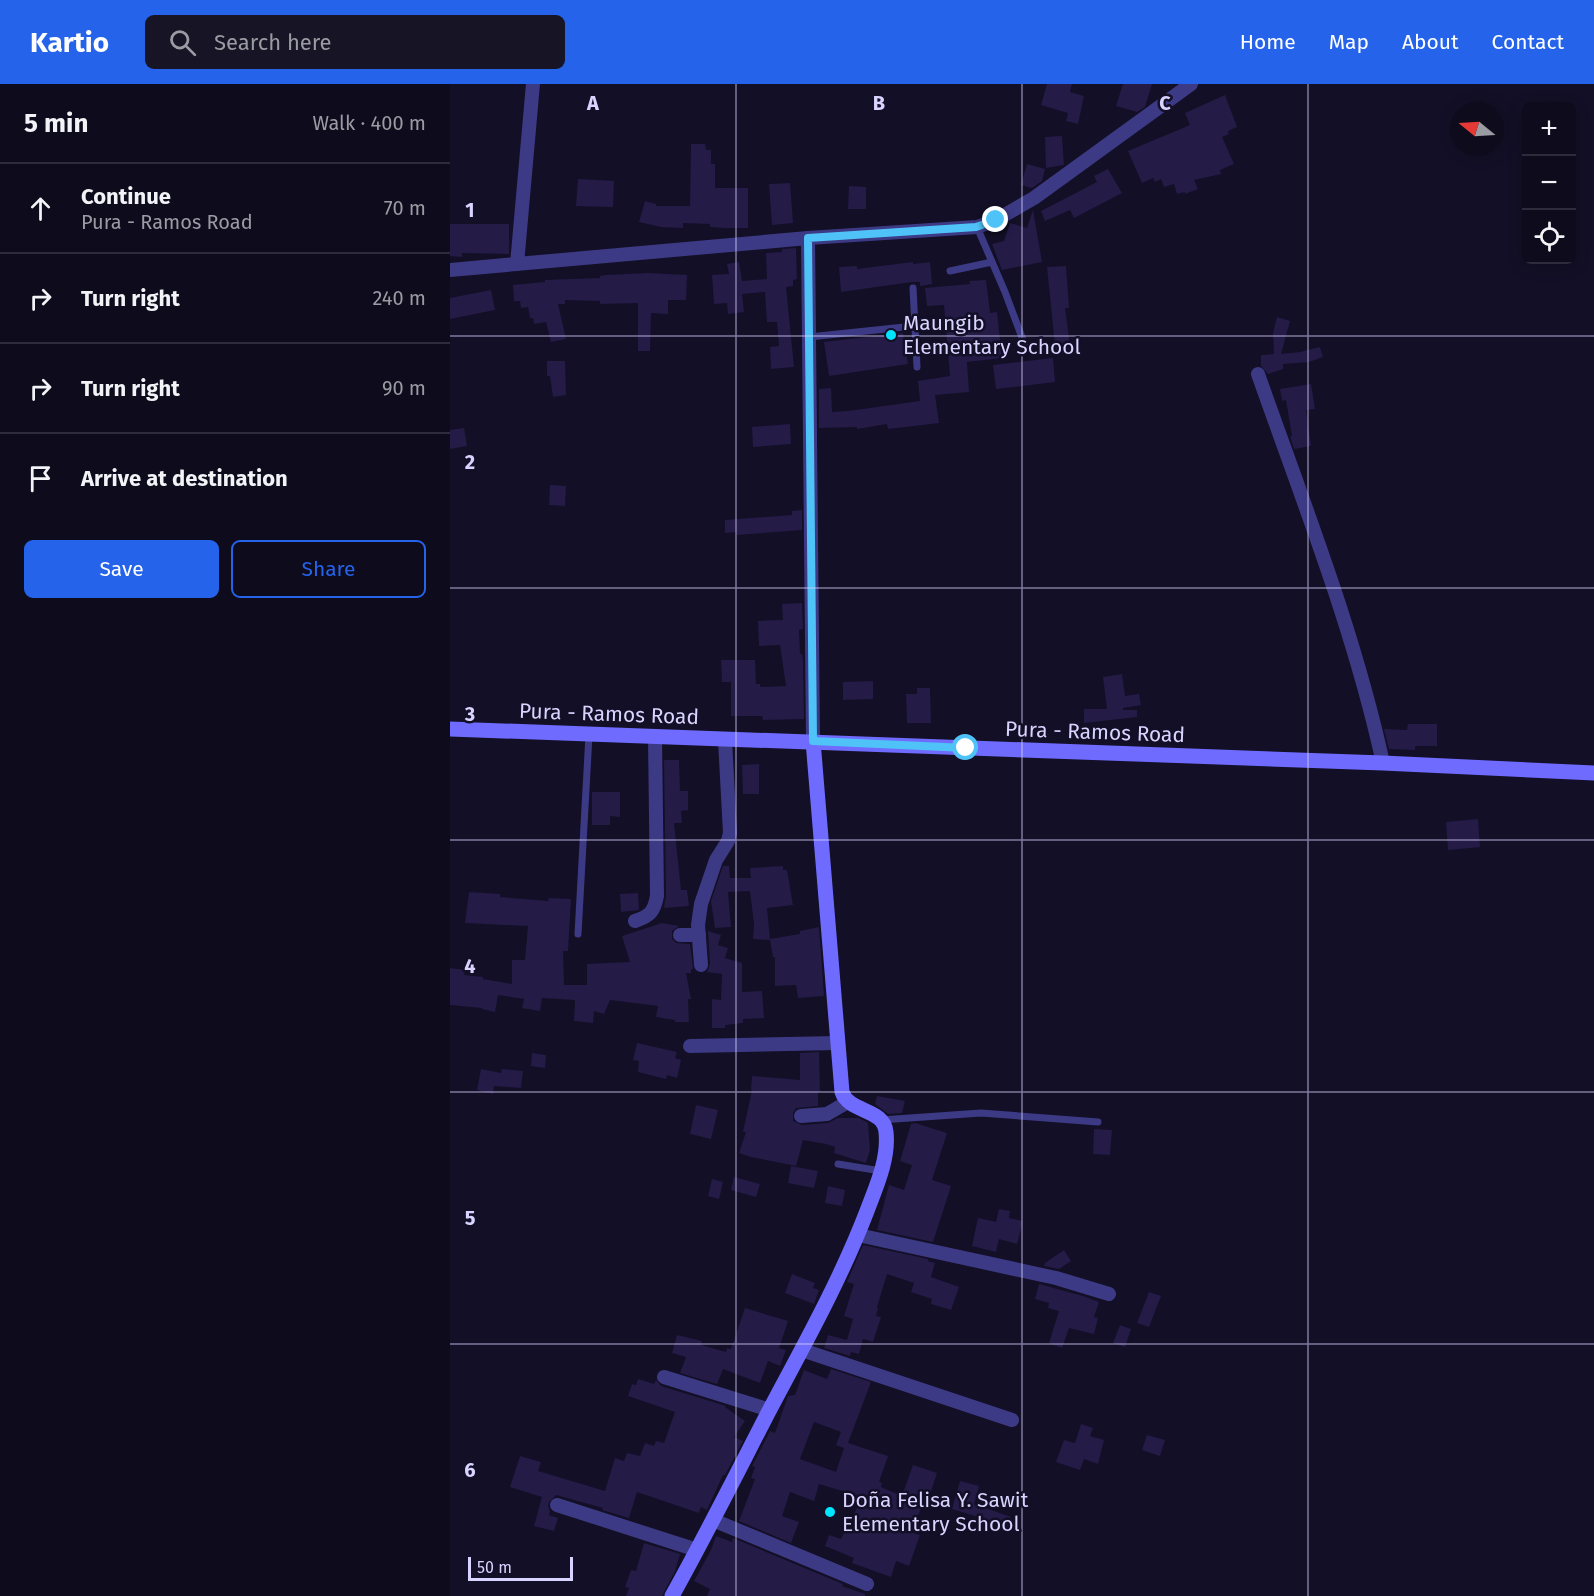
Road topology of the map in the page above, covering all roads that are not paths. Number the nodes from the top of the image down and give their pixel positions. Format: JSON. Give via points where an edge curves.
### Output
{"nodes":[{"id":1,"x":533,"y":84,"type":"edge"},
{"id":2,"x":1191,"y":84,"type":"edge"},
{"id":3,"x":976,"y":227,"type":"junction"},
{"id":4,"x":808,"y":238,"type":"junction"},
{"id":5,"x":992,"y":262,"type":"junction"},
{"id":6,"x":517,"y":264,"type":"junction"},
{"id":7,"x":450,"y":270,"type":"edge"},
{"id":8,"x":950,"y":271,"type":"dead end"},
{"id":9,"x":913,"y":288,"type":"dead end"},
{"id":10,"x":914,"y":326,"type":"junction"},
{"id":11,"x":809,"y":337,"type":"junction"},
{"id":12,"x":1026,"y":348,"type":"dead end"},
{"id":13,"x":917,"y":367,"type":"dead end"},
{"id":14,"x":1258,"y":374,"type":"dead end"},
{"id":15,"x":450,"y":729,"type":"edge"},
{"id":16,"x":589,"y":735,"type":"junction"},
{"id":17,"x":656,"y":737,"type":"junction"},
{"id":18,"x":725,"y":740,"type":"junction"},
{"id":19,"x":813,"y":741,"type":"junction"},
{"id":20,"x":1383,"y":763,"type":"junction"},
{"id":21,"x":1594,"y":773,"type":"edge"},
{"id":22,"x":635,"y":921,"type":"dead end"},
{"id":23,"x":578,"y":934,"type":"dead end"},
{"id":24,"x":680,"y":935,"type":"dead end"},
{"id":25,"x":699,"y":935,"type":"junction"},
{"id":26,"x":701,"y":965,"type":"dead end"},
{"id":27,"x":838,"y":1042,"type":"junction"},
{"id":28,"x":690,"y":1046,"type":"dead end"},
{"id":29,"x":846,"y":1102,"type":"junction"},
{"id":30,"x":801,"y":1116,"type":"dead end"},
{"id":31,"x":881,"y":1120,"type":"junction"},
{"id":32,"x":1098,"y":1122,"type":"dead end"},
{"id":33,"x":838,"y":1164,"type":"dead end"},
{"id":34,"x":881,"y":1171,"type":"junction"},
{"id":35,"x":858,"y":1235,"type":"junction"},
{"id":36,"x":1109,"y":1294,"type":"dead end"},
{"id":37,"x":802,"y":1350,"type":"junction"},
{"id":38,"x":664,"y":1377,"type":"dead end"},
{"id":39,"x":770,"y":1410,"type":"junction"},
{"id":40,"x":1012,"y":1420,"type":"dead end"},
{"id":41,"x":557,"y":1504,"type":"dead end"},
{"id":42,"x":713,"y":1520,"type":"junction"},
{"id":43,"x":697,"y":1550,"type":"junction"},
{"id":44,"x":867,"y":1584,"type":"dead end"},
{"id":45,"x":672,"y":1596,"type":"edge"}],
"edges":[{"from":1,"to":6,"type":"street"},
{"from":2,"to":3,"type":"street","via":[[1034,198]]},
{"from":3,"to":4,"type":"street"},
{"from":3,"to":5,"type":"lane"},
{"from":4,"to":6,"type":"street"},
{"from":4,"to":11,"type":"street"},
{"from":5,"to":8,"type":"lane"},
{"from":5,"to":12,"type":"lane"},
{"from":6,"to":7,"type":"street"},
{"from":9,"to":10,"type":"lane"},
{"from":10,"to":11,"type":"lane"},
{"from":10,"to":13,"type":"lane"},
{"from":11,"to":19,"type":"street"},
{"from":14,"to":20,"type":"street","via":[[1331,581],[1370,703]]},
{"from":15,"to":16,"type":"main road","name":"Pura - Ramos Road"},
{"from":16,"to":17,"type":"main road","name":"Pura - Ramos Road"},
{"from":16,"to":23,"type":"lane"},
{"from":17,"to":18,"type":"main road","name":"Pura - Ramos Road"},
{"from":17,"to":22,"type":"street","via":[[657,896],[653,912]]},
{"from":18,"to":19,"type":"main road","name":"Pura - Ramos Road"},
{"from":18,"to":25,"type":"street","via":[[730,833],[701,904]]},
{"from":19,"to":20,"type":"main road","name":"Pura - Ramos Road"},
{"from":19,"to":27,"type":"main road"},
{"from":20,"to":21,"type":"main road","name":"Pura - Ramos Road"},
{"from":24,"to":25,"type":"street"},
{"from":25,"to":26,"type":"street"},
{"from":27,"to":28,"type":"street"},
{"from":27,"to":29,"type":"main road"},
{"from":29,"to":30,"type":"street","via":[[827,1114]]},
{"from":29,"to":31,"type":"main road"},
{"from":31,"to":32,"type":"lane","via":[[981,1113]]},
{"from":31,"to":34,"type":"main road","via":[[886,1143]]},
{"from":33,"to":34,"type":"lane"},
{"from":34,"to":35,"type":"main road"},
{"from":35,"to":36,"type":"street","via":[[1056,1278]]},
{"from":35,"to":37,"type":"main road"},
{"from":37,"to":39,"type":"main road"},
{"from":37,"to":40,"type":"street"},
{"from":38,"to":39,"type":"street"},
{"from":39,"to":42,"type":"main road"},
{"from":41,"to":43,"type":"street"},
{"from":42,"to":43,"type":"main road"},
{"from":42,"to":44,"type":"street"},
{"from":43,"to":45,"type":"main road"}]}
